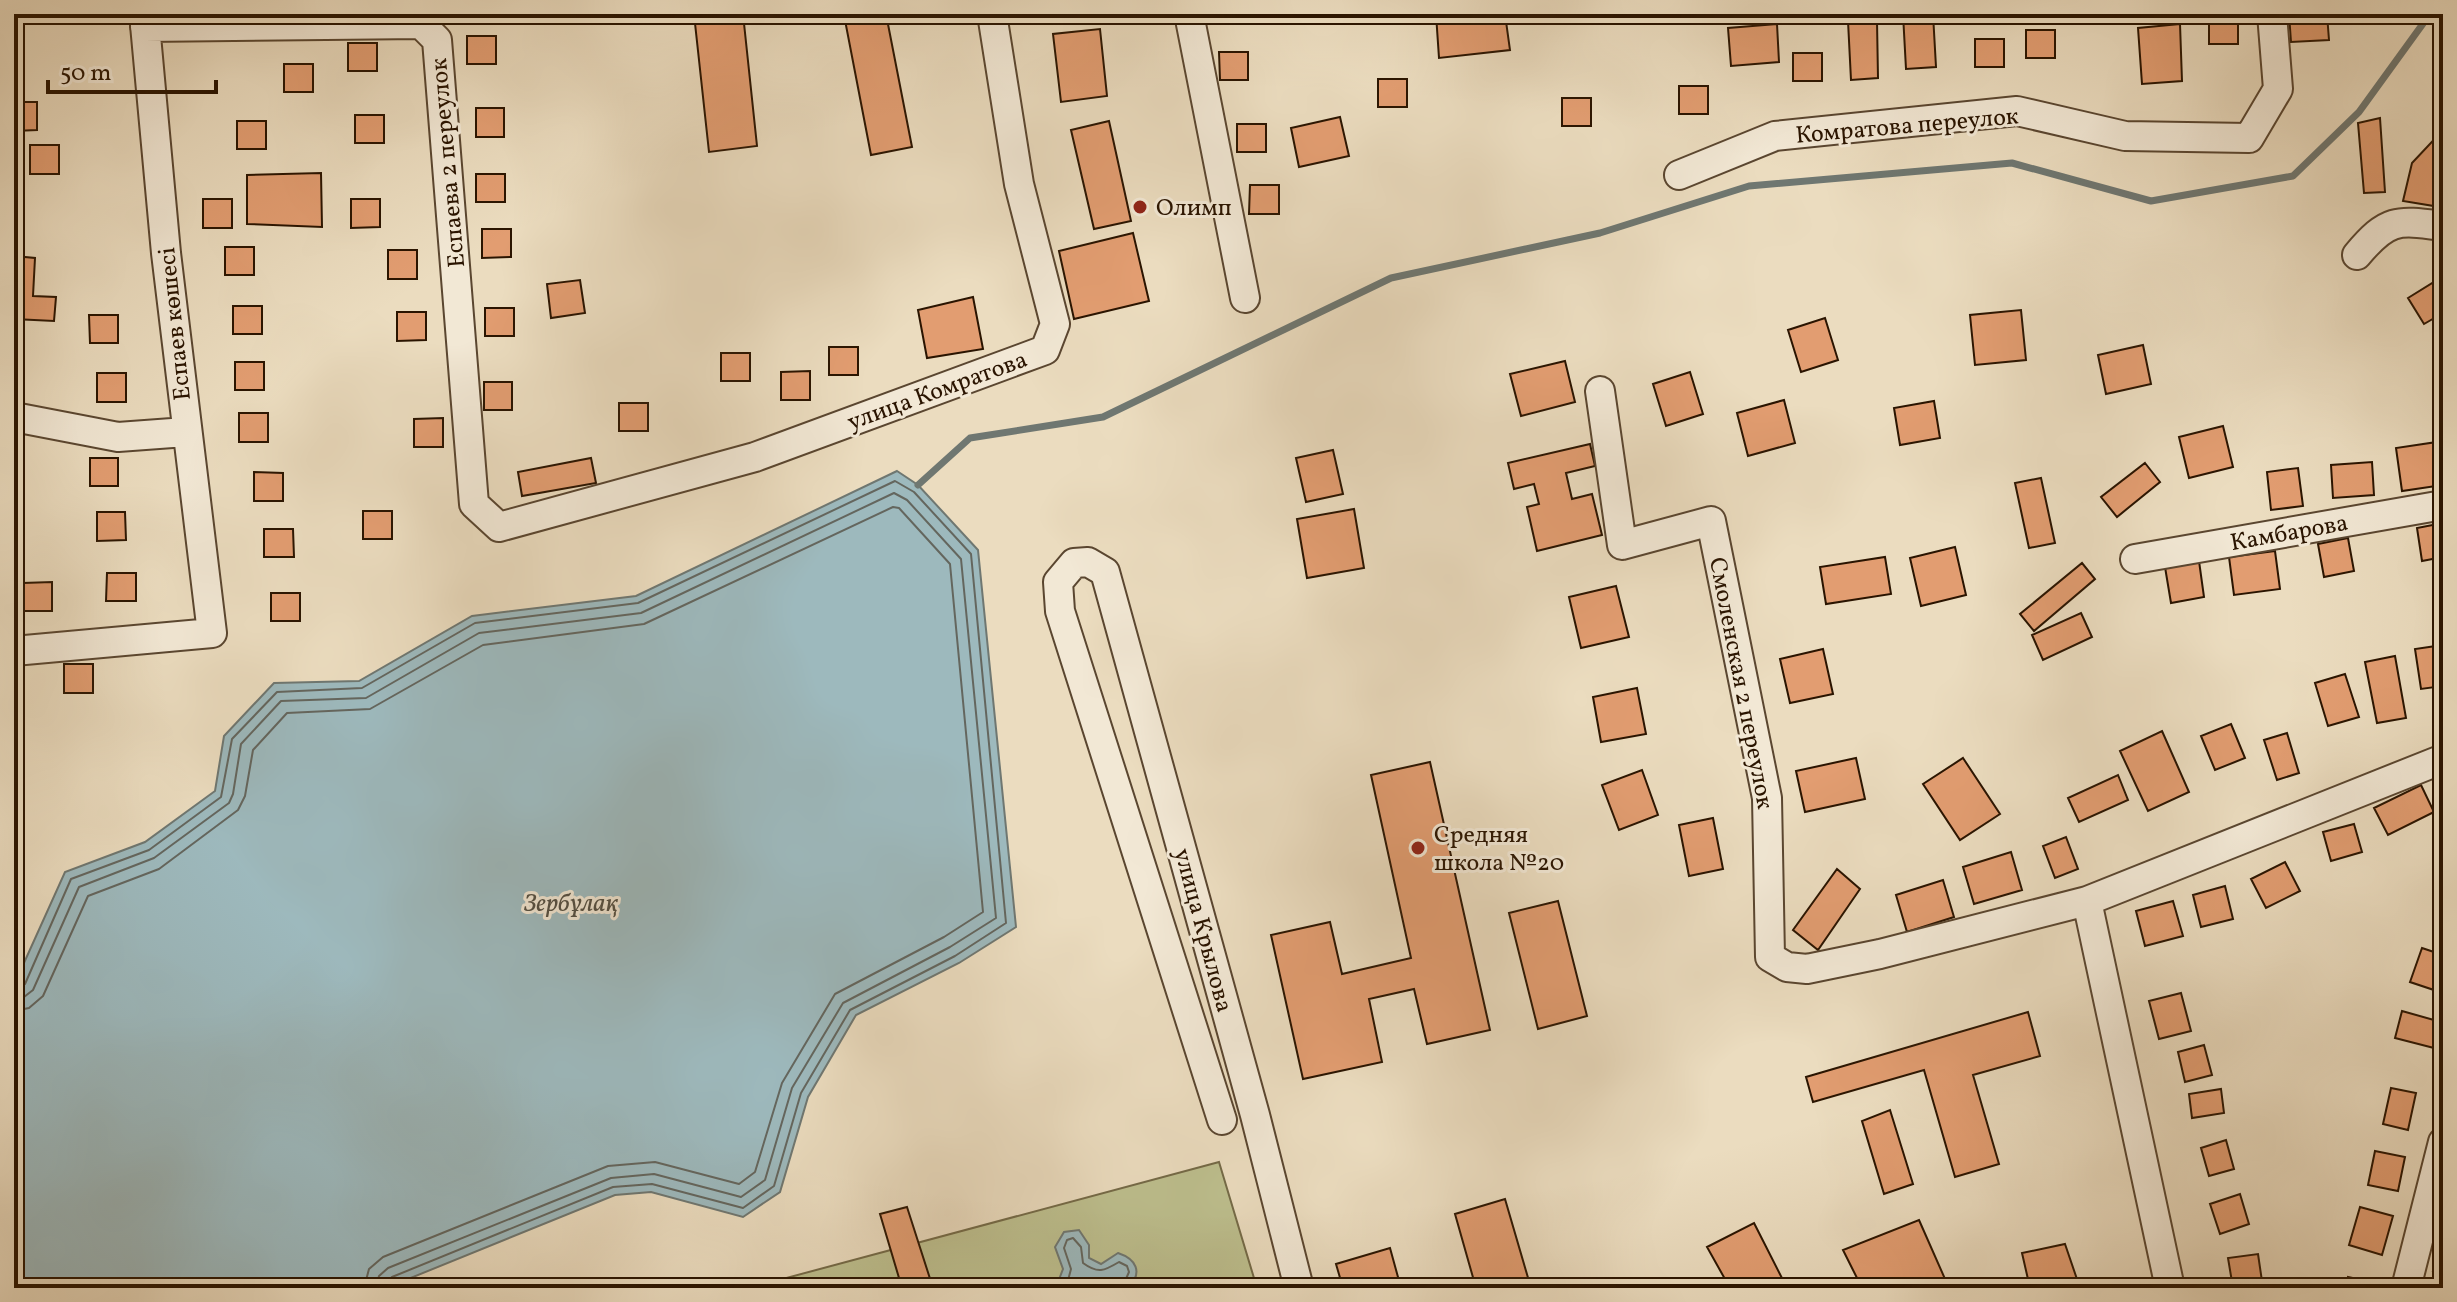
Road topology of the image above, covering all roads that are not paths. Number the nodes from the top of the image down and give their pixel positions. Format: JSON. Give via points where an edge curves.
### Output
{"nodes":[{"id":1,"x":992,"y":14,"type":"edge"},
{"id":2,"x":1189,"y":14,"type":"edge"},
{"id":3,"x":2272,"y":14,"type":"edge"},
{"id":4,"x":144,"y":20,"type":"edge"},
{"id":5,"x":1679,"y":175,"type":"dead end"},
{"id":6,"x":2443,"y":226,"type":"edge"},
{"id":7,"x":2357,"y":255,"type":"dead end"},
{"id":8,"x":1245,"y":298,"type":"dead end"},
{"id":9,"x":1600,"y":391,"type":"dead end"},
{"id":10,"x":14,"y":417,"type":"edge"},
{"id":11,"x":186,"y":432,"type":"junction"},
{"id":12,"x":2443,"y":505,"type":"edge"},
{"id":13,"x":499,"y":527,"type":"joint"},
{"id":14,"x":2135,"y":559,"type":"dead end"},
{"id":15,"x":14,"y":651,"type":"edge"},
{"id":16,"x":2443,"y":759,"type":"edge"},
{"id":17,"x":2087,"y":901,"type":"junction"},
{"id":18,"x":1222,"y":1120,"type":"dead end"},
{"id":19,"x":2443,"y":1142,"type":"edge"},
{"id":20,"x":1299,"y":1288,"type":"edge"},
{"id":21,"x":2170,"y":1288,"type":"edge"},
{"id":22,"x":2406,"y":1288,"type":"edge"}],
"edges":[{"from":1,"to":13,"type":"street","name":"улица Комратова","via":[[1019,184],[1055,324],[1045,350],[755,457]]},
{"from":2,"to":8,"type":"street"},
{"from":3,"to":5,"type":"street","name":"Комратова переулок","via":[[2278,89],[2249,138],[2125,136],[2017,111],[1775,136]]},
{"from":4,"to":11,"type":"street","name":"Еспаев көшесі"},
{"from":4,"to":13,"type":"street","name":"Еспаева 2 переулок","via":[[421,24],[437,40],[474,504]]},
{"from":6,"to":7,"type":"street","via":[[2410,222],[2383,227]]},
{"from":9,"to":17,"type":"street","name":"Смоленская 2 переулок","via":[[1622,545],[1711,521],[1767,798],[1770,957],[1787,967],[1807,969]]},
{"from":10,"to":11,"type":"street","via":[[118,437]]},
{"from":11,"to":15,"type":"street","name":"Еспаев көшесі","via":[[212,633]]},
{"from":12,"to":14,"type":"street","name":"Камбарова"},
{"from":16,"to":17,"type":"street","name":"Смоленская 2 переулок"},
{"from":17,"to":21,"type":"street"},
{"from":18,"to":20,"type":"street","name":"улица Крылова","via":[[1060,611],[1058,582],[1074,563],[1088,562],[1105,572]]},
{"from":19,"to":22,"type":"street"}]}
